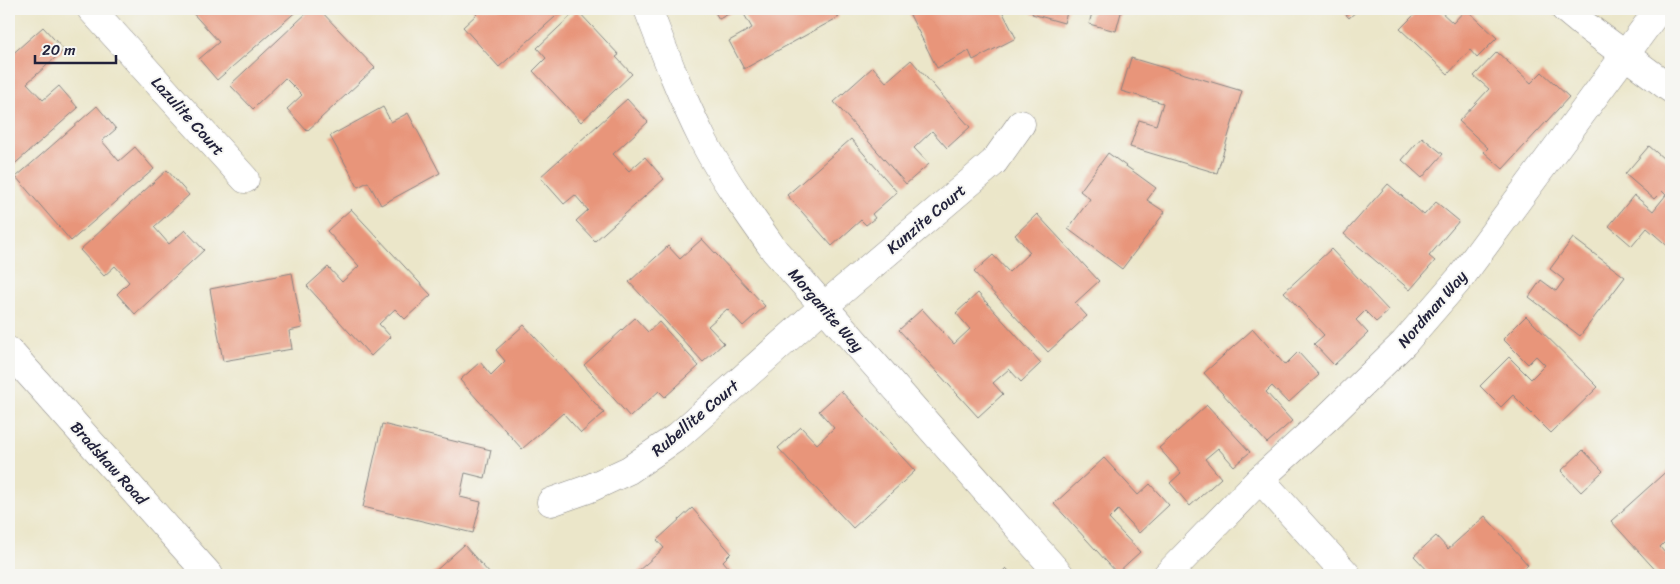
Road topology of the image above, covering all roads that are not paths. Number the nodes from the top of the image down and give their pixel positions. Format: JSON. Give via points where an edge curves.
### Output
{"nodes":[{"id":1,"x":91,"y":9,"type":"edge"},
{"id":2,"x":648,"y":9,"type":"edge"},
{"id":3,"x":1565,"y":9,"type":"edge"},
{"id":4,"x":1659,"y":9,"type":"edge"},
{"id":5,"x":1625,"y":56,"type":"junction"},
{"id":6,"x":1671,"y":89,"type":"edge"},
{"id":7,"x":1021,"y":124,"type":"dead end"},
{"id":8,"x":244,"y":179,"type":"dead end"},
{"id":9,"x":823,"y":307,"type":"junction"},
{"id":10,"x":9,"y":351,"type":"edge"},
{"id":11,"x":1260,"y":479,"type":"junction"},
{"id":12,"x":551,"y":502,"type":"dead end"},
{"id":13,"x":209,"y":575,"type":"edge"},
{"id":14,"x":1060,"y":575,"type":"edge"},
{"id":15,"x":1167,"y":575,"type":"edge"},
{"id":16,"x":1347,"y":575,"type":"edge"}],
"edges":[{"from":1,"to":8,"type":"street","name":"Lazulite Court"},
{"from":2,"to":9,"type":"street","name":"Morganite Way","via":[[672,72],[705,143],[775,251]]},
{"from":3,"to":5,"type":"street"},
{"from":4,"to":5,"type":"street","name":"Nordman Way"},
{"from":5,"to":6,"type":"street"},
{"from":5,"to":11,"type":"street","name":"Nordman Way","via":[[1460,277],[1417,328]]},
{"from":7,"to":9,"type":"street","name":"Kunzite Court","via":[[994,162]]},
{"from":9,"to":12,"type":"street","name":"Rubellite Court","via":[[677,437],[629,470]]},
{"from":9,"to":14,"type":"street","name":"Morganite Way"},
{"from":10,"to":13,"type":"street","name":"Bradshaw Road"},
{"from":11,"to":15,"type":"street","name":"Nordman Way"},
{"from":11,"to":16,"type":"street"}]}
